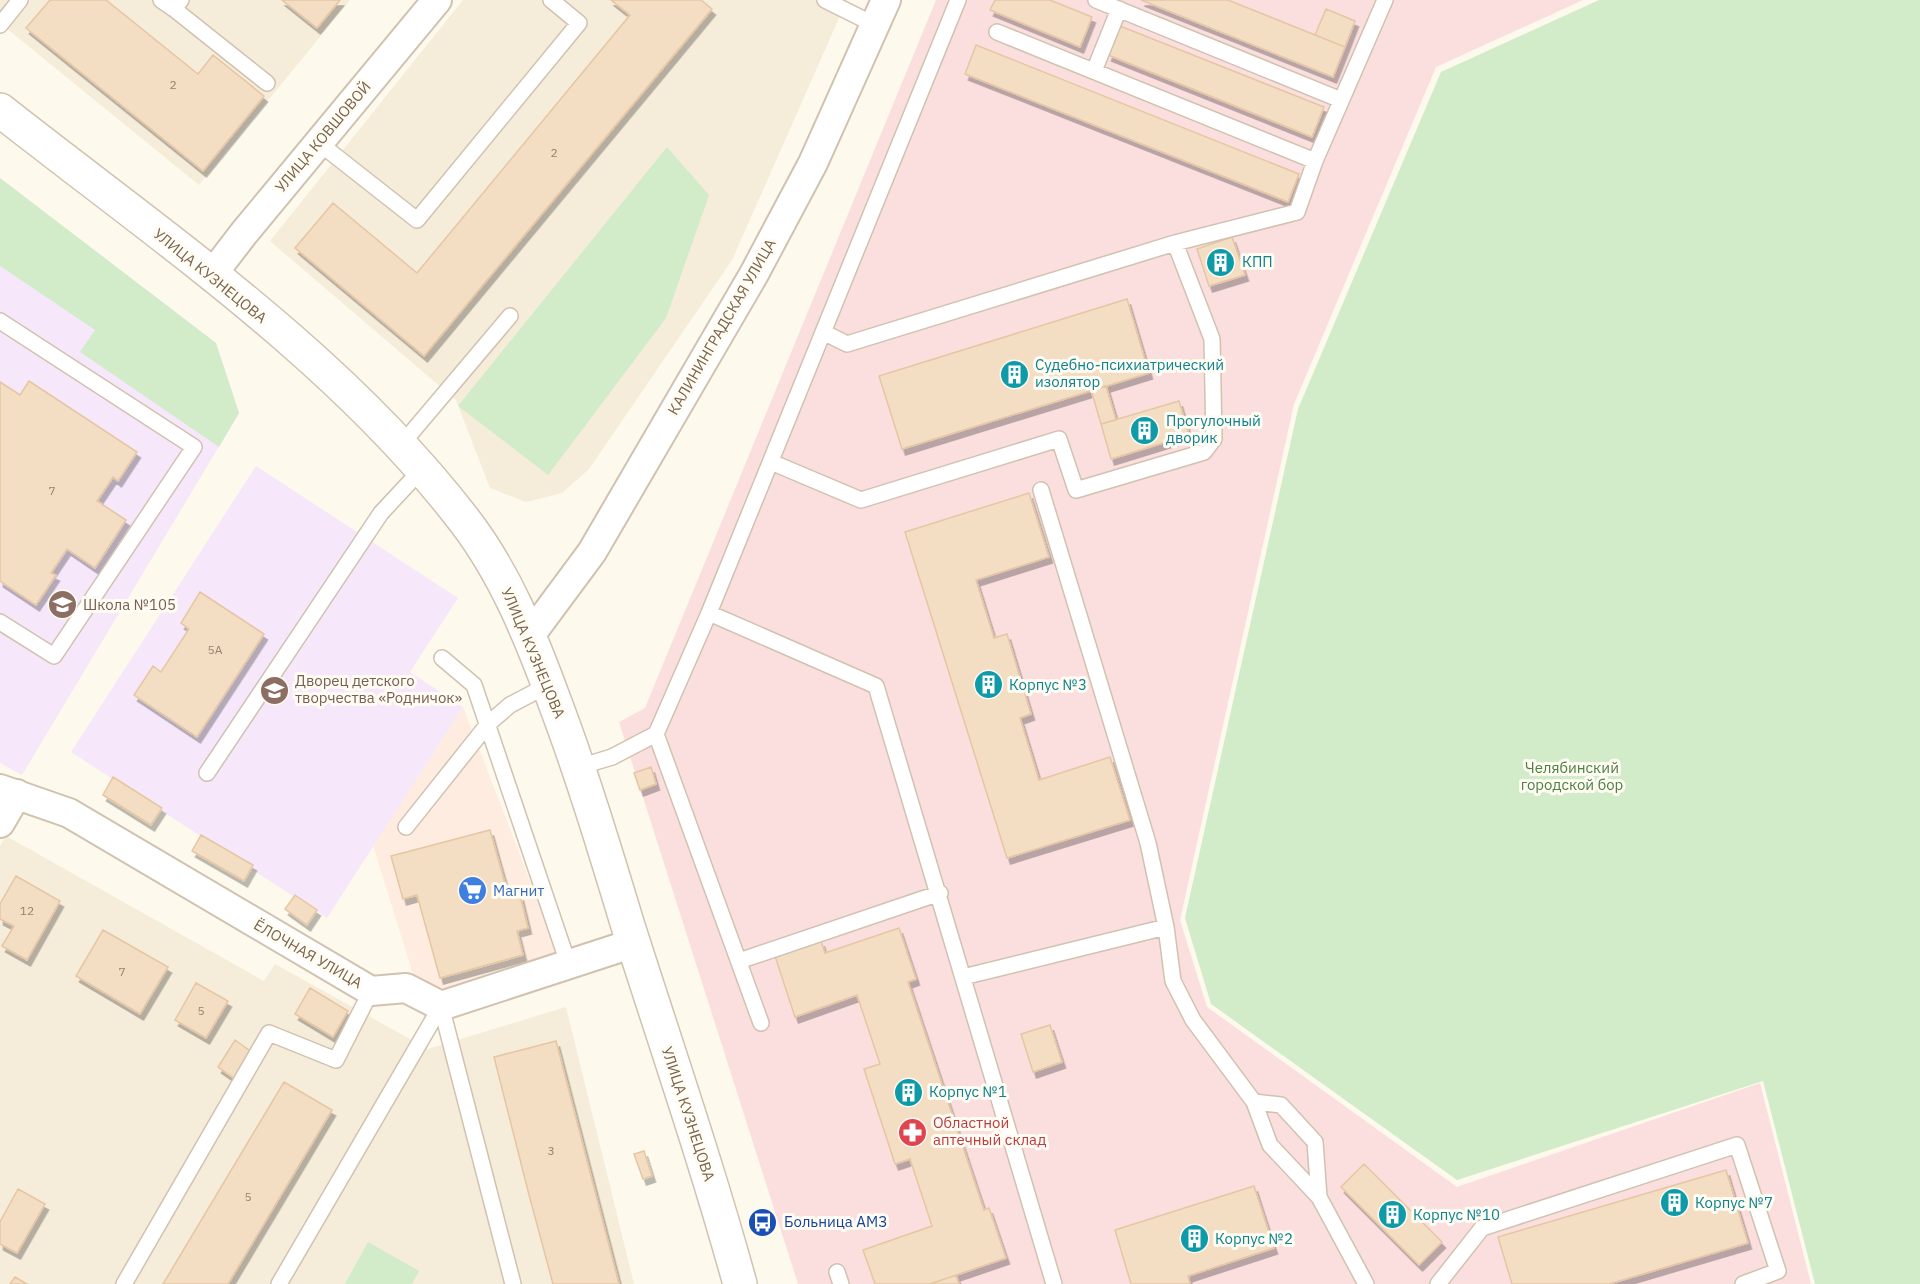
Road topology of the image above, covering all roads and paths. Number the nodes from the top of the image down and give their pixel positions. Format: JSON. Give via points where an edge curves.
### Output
{"nodes":[{"id":1,"x":20,"y":0,"type":"edge"},
{"id":2,"x":161,"y":0,"type":"edge"},
{"id":3,"x":437,"y":0,"type":"edge"},
{"id":4,"x":551,"y":0,"type":"edge"},
{"id":5,"x":825,"y":0,"type":"edge"},
{"id":6,"x":958,"y":0,"type":"edge"},
{"id":7,"x":1096,"y":0,"type":"edge"},
{"id":8,"x":1379,"y":2,"type":"edge"},
{"id":9,"x":178,"y":4,"type":"edge"},
{"id":10,"x":880,"y":9,"type":"edge"},
{"id":11,"x":1119,"y":9,"type":"junction"},
{"id":12,"x":0,"y":26,"type":"edge"},
{"id":13,"x":998,"y":32,"type":"dead end"},
{"id":14,"x":1094,"y":71,"type":"junction"},
{"id":15,"x":267,"y":83,"type":"dead end"},
{"id":16,"x":1341,"y":99,"type":"junction"},
{"id":17,"x":0,"y":110,"type":"edge"},
{"id":18,"x":319,"y":143,"type":"junction"},
{"id":19,"x":1315,"y":161,"type":"junction"},
{"id":20,"x":1175,"y":243,"type":"junction"},
{"id":21,"x":211,"y":276,"type":"junction"},
{"id":22,"x":510,"y":316,"type":"dead end"},
{"id":23,"x":0,"y":321,"type":"edge"},
{"id":24,"x":823,"y":332,"type":"junction"},
{"id":25,"x":412,"y":457,"type":"junction"},
{"id":26,"x":771,"y":462,"type":"junction"},
{"id":27,"x":1041,"y":490,"type":"dead end"},
{"id":28,"x":710,"y":613,"type":"junction"},
{"id":29,"x":0,"y":622,"type":"edge"},
{"id":30,"x":530,"y":637,"type":"junction"},
{"id":31,"x":442,"y":658,"type":"dead end"},
{"id":32,"x":548,"y":685,"type":"junction"},
{"id":33,"x":488,"y":724,"type":"junction"},
{"id":34,"x":656,"y":734,"type":"junction"},
{"id":35,"x":579,"y":767,"type":"junction"},
{"id":36,"x":207,"y":773,"type":"dead end"},
{"id":37,"x":8,"y":792,"type":"edge"},
{"id":38,"x":0,"y":823,"type":"edge"},
{"id":39,"x":406,"y":827,"type":"dead end"},
{"id":40,"x":940,"y":893,"type":"junction"},
{"id":41,"x":1166,"y":927,"type":"junction"},
{"id":42,"x":634,"y":943,"type":"junction"},
{"id":43,"x":739,"y":962,"type":"junction"},
{"id":44,"x":568,"y":963,"type":"junction"},
{"id":45,"x":963,"y":977,"type":"junction"},
{"id":46,"x":371,"y":991,"type":"junction"},
{"id":47,"x":441,"y":1006,"type":"junction"},
{"id":48,"x":761,"y":1023,"type":"dead end"},
{"id":49,"x":1254,"y":1102,"type":"junction"},
{"id":50,"x":1319,"y":1197,"type":"junction"},
{"id":51,"x":124,"y":1284,"type":"edge"},
{"id":52,"x":279,"y":1284,"type":"edge"},
{"id":53,"x":513,"y":1284,"type":"edge"},
{"id":54,"x":740,"y":1284,"type":"edge"},
{"id":55,"x":1054,"y":1284,"type":"edge"},
{"id":56,"x":1366,"y":1284,"type":"edge"},
{"id":57,"x":1438,"y":1284,"type":"edge"},
{"id":58,"x":1743,"y":1284,"type":"edge"}],
"edges":[{"from":1,"to":12,"type":"lane"},
{"from":2,"to":9,"type":"lane"},
{"from":3,"to":18,"type":"street","name":"УЛИЦА КОВШОВОЙ"},
{"from":4,"to":18,"type":"lane","via":[[579,23],[417,220]]},
{"from":5,"to":10,"type":"lane"},
{"from":6,"to":24,"type":"lane"},
{"from":7,"to":11,"type":"lane"},
{"from":8,"to":16,"type":"lane"},
{"from":9,"to":15,"type":"lane"},
{"from":10,"to":30,"type":"street","name":"КАЛИНИНГРАДСКАЯ УЛИЦА","via":[[813,162],[754,274],[592,552]]},
{"from":11,"to":14,"type":"lane"},
{"from":11,"to":16,"type":"lane"},
{"from":13,"to":14,"type":"lane"},
{"from":14,"to":19,"type":"lane"},
{"from":16,"to":19,"type":"lane"},
{"from":17,"to":21,"type":"street","name":"УЛИЦА КУЗНЕЦОВА"},
{"from":18,"to":21,"type":"street","name":"УЛИЦА КОВШОВОЙ"},
{"from":19,"to":20,"type":"lane","via":[[1297,212]]},
{"from":20,"to":24,"type":"lane","via":[[847,345]]},
{"from":20,"to":26,"type":"lane","via":[[1212,339],[1214,439],[1204,452],[1076,490],[1059,439],[861,500]]},
{"from":21,"to":25,"type":"street","name":"УЛИЦА КУЗНЕЦОВА","via":[[336,381]]},
{"from":22,"to":25,"type":"lane"},
{"from":23,"to":29,"type":"lane","via":[[194,447],[54,656]]},
{"from":24,"to":26,"type":"lane"},
{"from":25,"to":30,"type":"street","name":"УЛИЦА КУЗНЕЦОВА","via":[[466,523],[505,584]]},
{"from":25,"to":36,"type":"lane","via":[[381,513]]},
{"from":26,"to":28,"type":"lane"},
{"from":27,"to":41,"type":"lane","via":[[1148,843]]},
{"from":28,"to":34,"type":"lane"},
{"from":28,"to":40,"type":"lane","via":[[876,686]]},
{"from":30,"to":32,"type":"street","name":"УЛИЦА КУЗНЕЦОВА"},
{"from":31,"to":33,"type":"lane","via":[[474,684]]},
{"from":32,"to":33,"type":"lane","via":[[510,705]]},
{"from":32,"to":35,"type":"street","name":"УЛИЦА КУЗНЕЦОВА"},
{"from":33,"to":39,"type":"lane"},
{"from":33,"to":44,"type":"lane"},
{"from":34,"to":35,"type":"lane","via":[[612,757]]},
{"from":34,"to":43,"type":"lane"},
{"from":35,"to":42,"type":"street","name":"УЛИЦА КУЗНЕЦОВА"},
{"from":37,"to":38,"type":"street"},
{"from":37,"to":46,"type":"street","name":"ЁЛОЧНАЯ УЛИЦА","via":[[69,813]]},
{"from":40,"to":43,"type":"lane"},
{"from":40,"to":45,"type":"lane"},
{"from":41,"to":45,"type":"lane"},
{"from":41,"to":49,"type":"lane","via":[[1173,981],[1193,1020]]},
{"from":42,"to":44,"type":"street"},
{"from":42,"to":54,"type":"street","name":"УЛИЦА КУЗНЕЦОВА"},
{"from":43,"to":48,"type":"lane"},
{"from":44,"to":47,"type":"street"},
{"from":45,"to":55,"type":"lane"},
{"from":46,"to":47,"type":"street","name":"ЁЛОЧНАЯ УЛИЦА","via":[[406,988]]},
{"from":46,"to":51,"type":"lane","via":[[336,1060],[269,1033]]},
{"from":47,"to":52,"type":"lane"},
{"from":47,"to":53,"type":"lane"},
{"from":49,"to":50,"type":"lane","via":[[1270,1145]]},
{"from":49,"to":50,"type":"lane","via":[[1281,1105],[1316,1142]]},
{"from":50,"to":56,"type":"lane"},
{"from":57,"to":58,"type":"lane","via":[[1482,1228],[1737,1145],[1778,1271]]}]}
